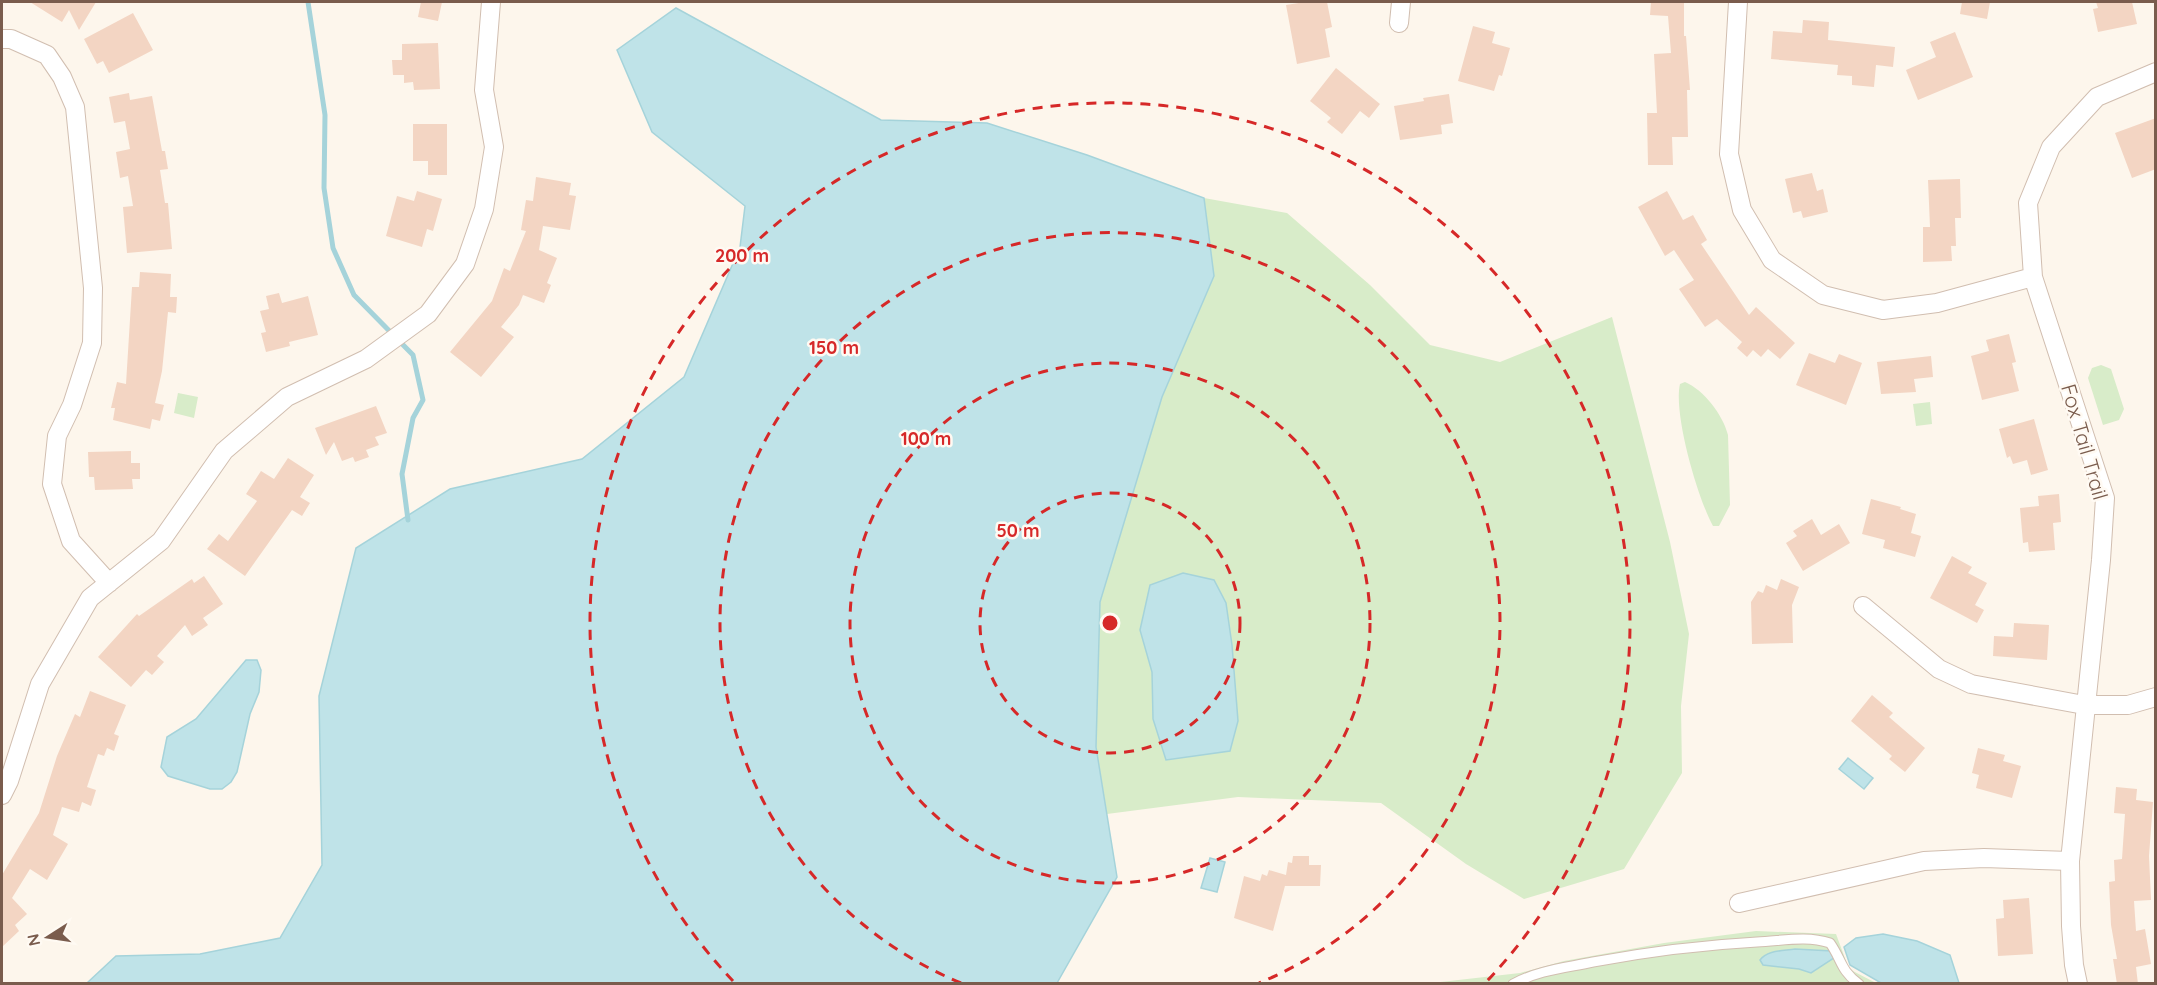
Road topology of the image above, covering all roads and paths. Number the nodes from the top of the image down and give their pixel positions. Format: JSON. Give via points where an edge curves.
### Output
{"nodes":[{"id":1,"x":492,"y":2,"type":"edge"},
{"id":2,"x":1401,"y":2,"type":"edge"},
{"id":3,"x":1738,"y":2,"type":"edge"},
{"id":4,"x":1399,"y":24,"type":"dead end"},
{"id":5,"x":2,"y":39,"type":"edge"},
{"id":6,"x":2156,"y":72,"type":"edge"},
{"id":7,"x":2033,"y":277,"type":"junction"},
{"id":8,"x":109,"y":583,"type":"junction"},
{"id":9,"x":1863,"y":606,"type":"dead end"},
{"id":10,"x":2156,"y":697,"type":"edge"},
{"id":11,"x":2085,"y":705,"type":"junction"},
{"id":12,"x":2,"y":795,"type":"edge"},
{"id":13,"x":2070,"y":861,"type":"junction"},
{"id":14,"x":1739,"y":903,"type":"dead end"},
{"id":15,"x":1513,"y":984,"type":"edge"},
{"id":16,"x":1859,"y":984,"type":"edge"},
{"id":17,"x":2078,"y":984,"type":"edge"}],
"edges":[{"from":1,"to":8,"type":"street","via":[[484,90],[494,147],[484,209],[465,264],[428,314],[366,359],[287,397],[224,451],[161,542]]},
{"from":2,"to":4,"type":"street"},
{"from":3,"to":7,"type":"street","via":[[1729,154],[1742,210],[1772,260],[1823,295],[1883,310],[1937,303]]},
{"from":5,"to":8,"type":"street","via":[[11,39],[47,55],[75,107],[93,288],[92,343],[72,405],[57,436],[52,484],[71,541]]},
{"from":6,"to":7,"type":"street","name":"Fox Tail Trail","via":[[2097,97],[2051,147],[2028,203]]},
{"from":7,"to":11,"type":"street","name":"Fox Tail Trail","via":[[2105,498]]},
{"from":8,"to":12,"type":"street","via":[[90,598],[40,684]]},
{"from":9,"to":11,"type":"street","via":[[1938,669],[1971,684]]},
{"from":10,"to":11,"type":"street","via":[[2128,705]]},
{"from":11,"to":13,"type":"street","name":"Fox Tail Trail"},
{"from":13,"to":14,"type":"street","via":[[1924,861]]},
{"from":13,"to":17,"type":"street","name":"Fox Tail Trail","via":[[2073,965]]},
{"from":15,"to":16,"type":"lane","via":[[1548,970],[1652,952],[1737,942],[1820,939],[1830,943],[1842,967]]}]}
